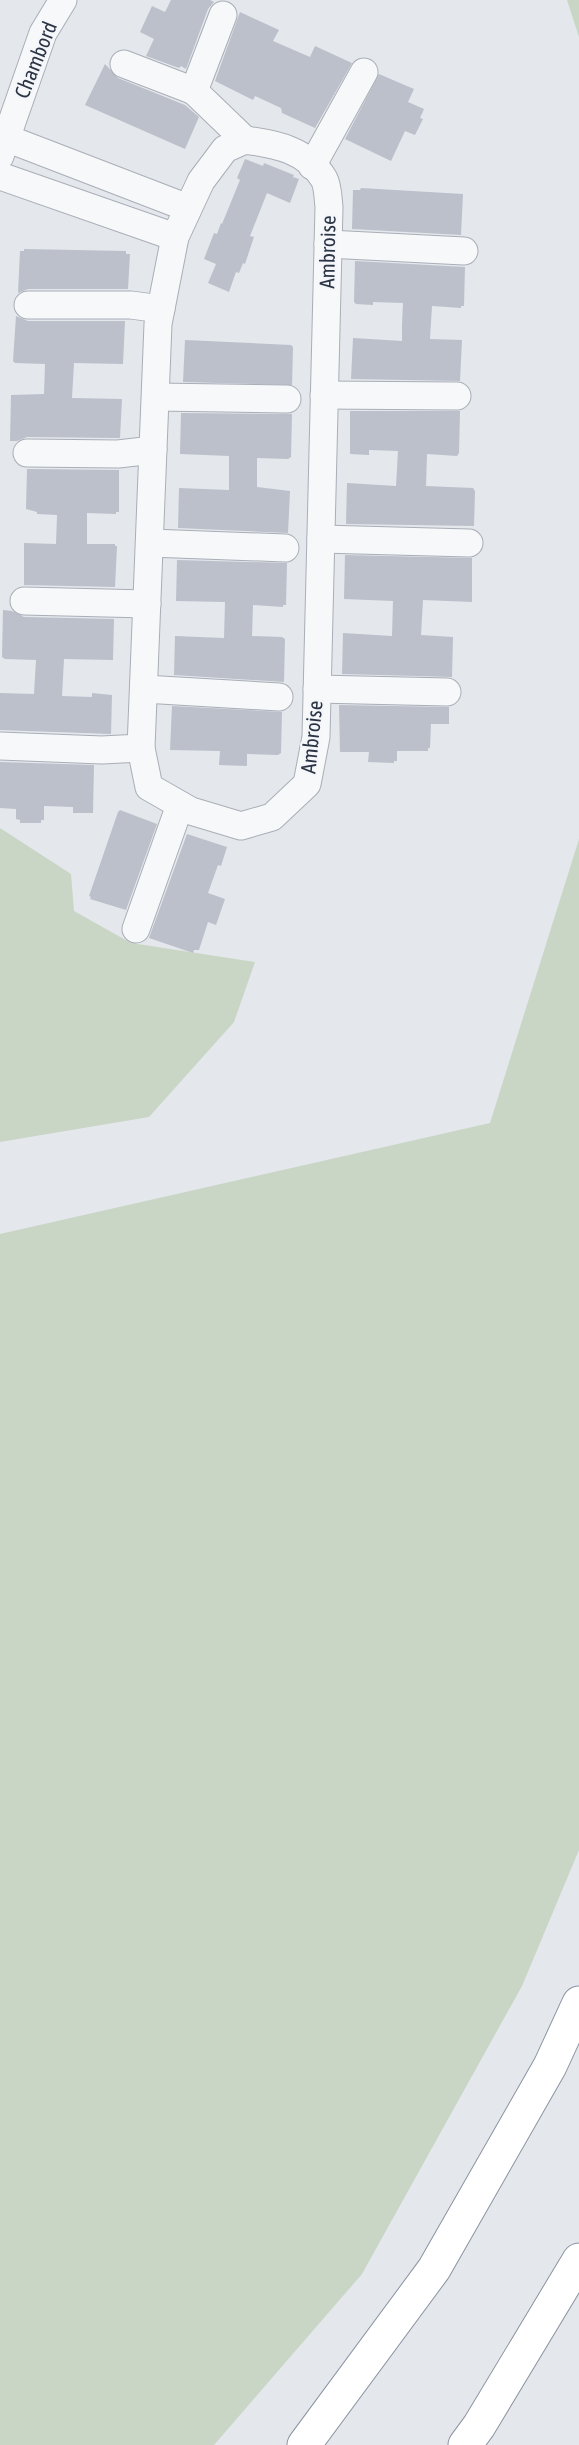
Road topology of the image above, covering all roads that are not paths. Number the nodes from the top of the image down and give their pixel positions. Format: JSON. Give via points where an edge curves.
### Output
{"nodes":[{"id":1,"x":63,"y":0,"type":"edge"},
{"id":2,"x":223,"y":15,"type":"dead end"},
{"id":3,"x":124,"y":64,"type":"dead end"},
{"id":4,"x":364,"y":72,"type":"dead end"},
{"id":5,"x":194,"y":91,"type":"junction"},
{"id":6,"x":245,"y":140,"type":"junction"},
{"id":7,"x":3,"y":147,"type":"edge"},
{"id":8,"x":312,"y":166,"type":"junction"},
{"id":9,"x":0,"y":176,"type":"edge"},
{"id":10,"x":188,"y":208,"type":"junction"},
{"id":11,"x":174,"y":237,"type":"junction"},
{"id":12,"x":328,"y":244,"type":"junction"},
{"id":13,"x":464,"y":251,"type":"dead end"},
{"id":14,"x":28,"y":305,"type":"dead end"},
{"id":15,"x":161,"y":309,"type":"junction"},
{"id":16,"x":324,"y":395,"type":"junction"},
{"id":17,"x":457,"y":396,"type":"dead end"},
{"id":18,"x":156,"y":397,"type":"junction"},
{"id":19,"x":287,"y":399,"type":"dead end"},
{"id":20,"x":153,"y":450,"type":"junction"},
{"id":21,"x":27,"y":453,"type":"dead end"},
{"id":22,"x":321,"y":539,"type":"junction"},
{"id":23,"x":150,"y":543,"type":"junction"},
{"id":24,"x":469,"y":543,"type":"dead end"},
{"id":25,"x":285,"y":548,"type":"dead end"},
{"id":26,"x":24,"y":601,"type":"dead end"},
{"id":27,"x":147,"y":604,"type":"junction"},
{"id":28,"x":144,"y":689,"type":"junction"},
{"id":29,"x":317,"y":689,"type":"junction"},
{"id":30,"x":447,"y":692,"type":"dead end"},
{"id":31,"x":279,"y":697,"type":"dead end"},
{"id":32,"x":0,"y":746,"type":"edge"},
{"id":33,"x":141,"y":748,"type":"junction"},
{"id":34,"x":180,"y":805,"type":"junction"},
{"id":35,"x":136,"y":929,"type":"dead end"},
{"id":36,"x":579,"y":2003,"type":"edge"},
{"id":37,"x":579,"y":2260,"type":"edge"},
{"id":38,"x":304,"y":2445,"type":"edge"},
{"id":39,"x":465,"y":2445,"type":"edge"}],
"edges":[{"from":1,"to":7,"type":"street","name":"Chambord","via":[[43,33]]},
{"from":2,"to":5,"type":"street"},
{"from":3,"to":5,"type":"street"},
{"from":4,"to":8,"type":"street"},
{"from":5,"to":6,"type":"street"},
{"from":6,"to":8,"type":"street","name":"Ambroise","via":[[273,144],[306,157]]},
{"from":6,"to":10,"type":"street","name":"Ambroise","via":[[225,149],[201,181]]},
{"from":7,"to":10,"type":"street"},
{"from":8,"to":12,"type":"street","name":"Ambroise","via":[[325,180]]},
{"from":9,"to":11,"type":"street"},
{"from":10,"to":11,"type":"street","name":"Ambroise"},
{"from":11,"to":15,"type":"street","name":"Ambroise"},
{"from":12,"to":13,"type":"street"},
{"from":12,"to":16,"type":"street","name":"Ambroise"},
{"from":14,"to":15,"type":"street","via":[[131,305]]},
{"from":15,"to":18,"type":"street","name":"Ambroise"},
{"from":16,"to":17,"type":"street"},
{"from":16,"to":22,"type":"street","name":"Ambroise"},
{"from":18,"to":19,"type":"street"},
{"from":18,"to":20,"type":"street","name":"Ambroise"},
{"from":20,"to":21,"type":"street","via":[[118,454]]},
{"from":20,"to":23,"type":"street","name":"Ambroise"},
{"from":22,"to":24,"type":"street"},
{"from":22,"to":29,"type":"street","name":"Ambroise"},
{"from":23,"to":25,"type":"street"},
{"from":23,"to":27,"type":"street","name":"Ambroise"},
{"from":26,"to":27,"type":"street"},
{"from":27,"to":28,"type":"street","name":"Ambroise"},
{"from":28,"to":31,"type":"street"},
{"from":28,"to":33,"type":"street","name":"Ambroise"},
{"from":29,"to":30,"type":"street"},
{"from":29,"to":34,"type":"street","name":"Ambroise","via":[[316,737],[307,784],[272,817],[241,826]]},
{"from":32,"to":33,"type":"street"},
{"from":33,"to":34,"type":"street","name":"Ambroise","via":[[149,787]]},
{"from":34,"to":35,"type":"street"},
{"from":36,"to":38,"type":"highway","via":[[550,2066],[434,2269]]},
{"from":37,"to":39,"type":"highway"}]}
